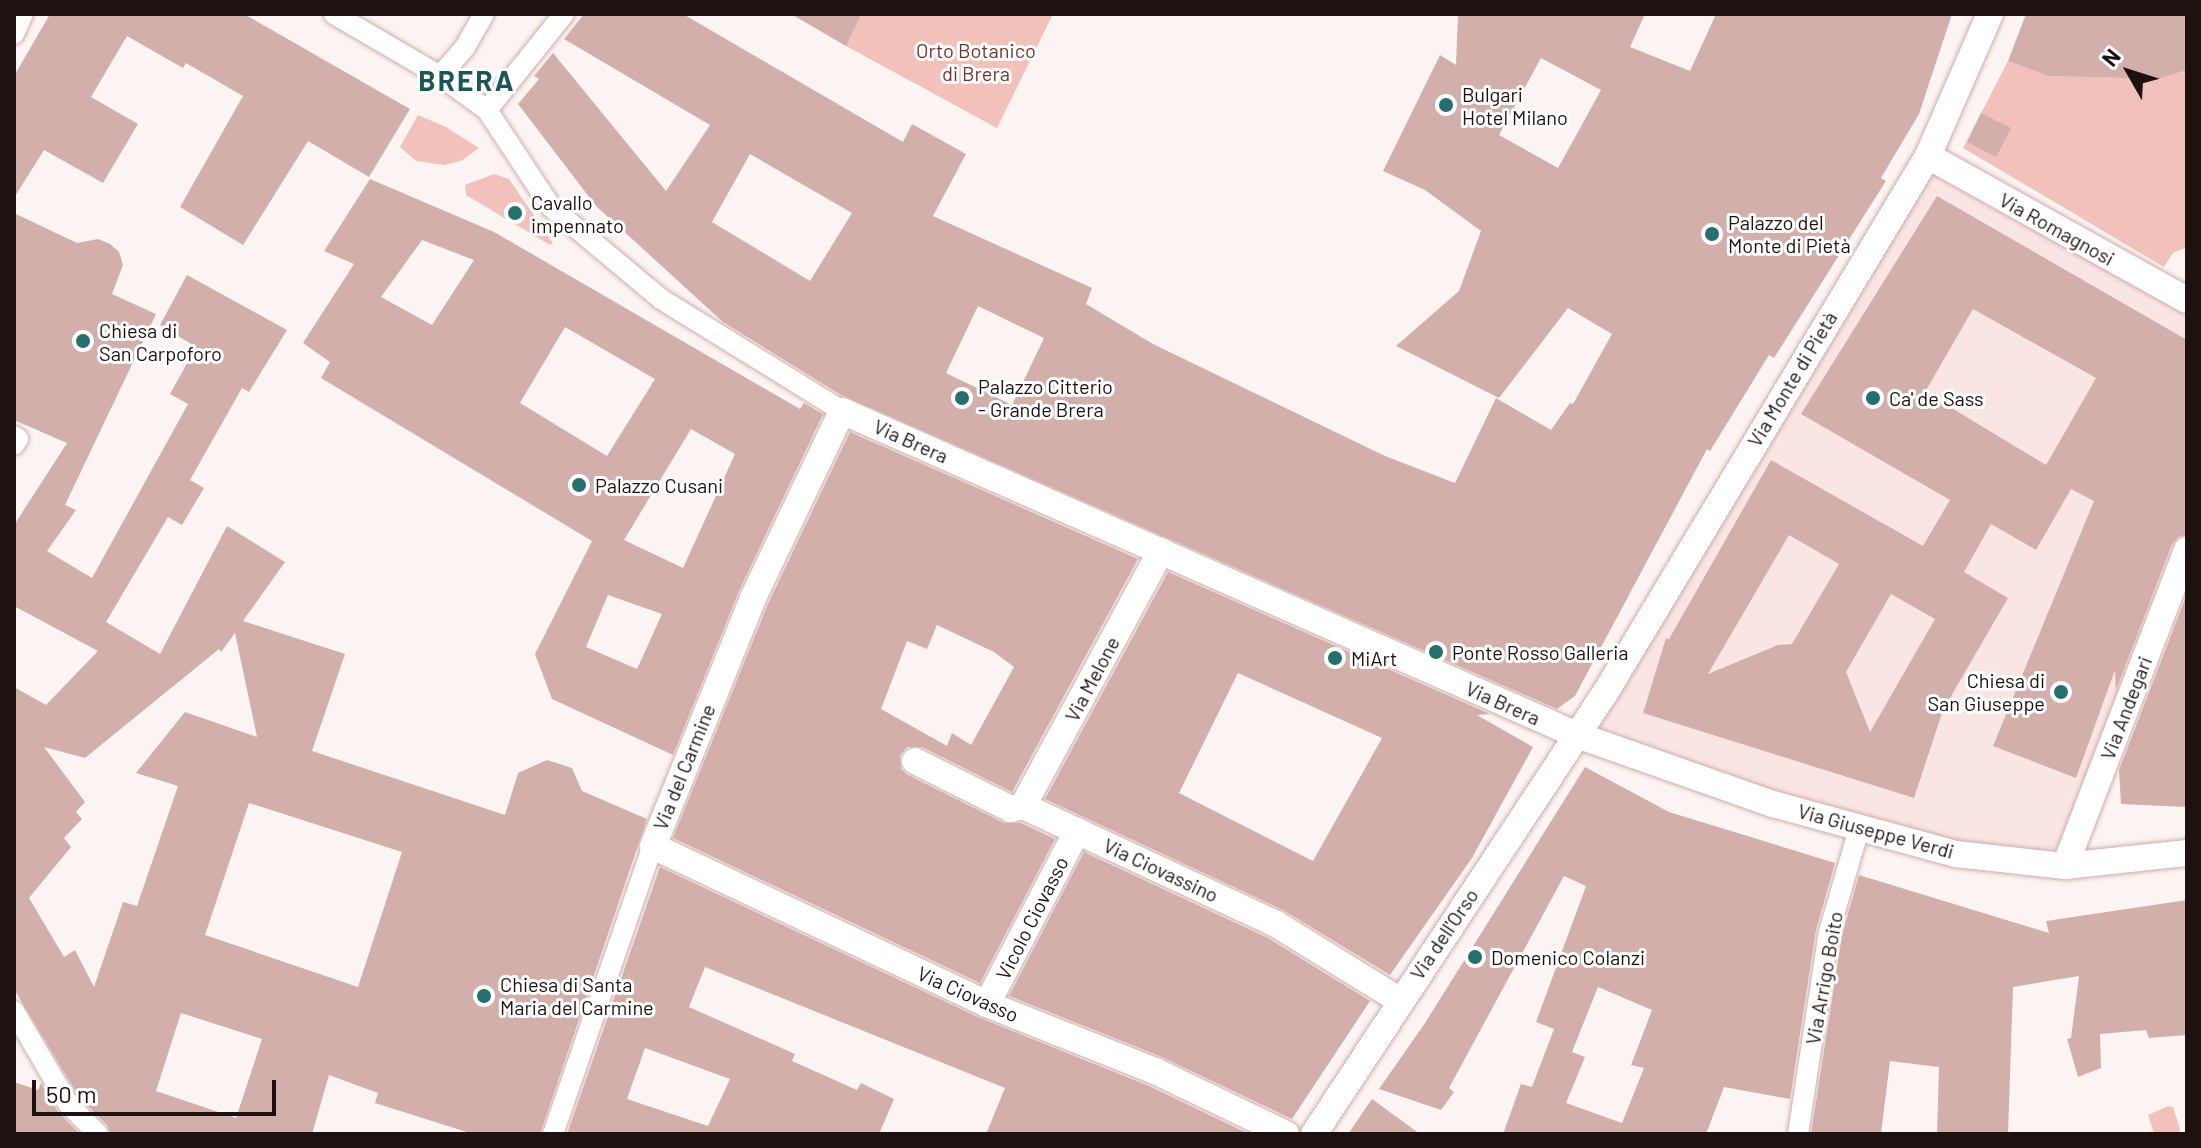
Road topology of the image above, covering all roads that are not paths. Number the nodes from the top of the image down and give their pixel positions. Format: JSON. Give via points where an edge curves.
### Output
{"nodes":[{"id":1,"x":23,"y":14,"type":"edge"},
{"id":2,"x":334,"y":14,"type":"edge"},
{"id":3,"x":484,"y":14,"type":"edge"},
{"id":4,"x":564,"y":14,"type":"edge"},
{"id":5,"x":1990,"y":14,"type":"edge"},
{"id":6,"x":14,"y":34,"type":"edge"},
{"id":7,"x":440,"y":76,"type":"junction"},
{"id":8,"x":487,"y":110,"type":"junction"},
{"id":9,"x":1928,"y":156,"type":"junction"},
{"id":10,"x":2187,"y":300,"type":"edge"},
{"id":11,"x":842,"y":411,"type":"junction"},
{"id":12,"x":14,"y":436,"type":"edge"},
{"id":13,"x":14,"y":445,"type":"edge"},
{"id":14,"x":2187,"y":550,"type":"edge"},
{"id":15,"x":1161,"y":551,"type":"junction"},
{"id":16,"x":1577,"y":735,"type":"junction"},
{"id":17,"x":915,"y":761,"type":"dead end"},
{"id":18,"x":1023,"y":806,"type":"junction"},
{"id":19,"x":1860,"y":825,"type":"junction"},
{"id":20,"x":1077,"y":831,"type":"junction"},
{"id":21,"x":653,"y":846,"type":"junction"},
{"id":22,"x":2187,"y":853,"type":"edge"},
{"id":23,"x":2065,"y":866,"type":"junction"},
{"id":24,"x":1399,"y":1000,"type":"junction"},
{"id":25,"x":987,"y":1004,"type":"junction"},
{"id":26,"x":14,"y":1011,"type":"edge"},
{"id":27,"x":98,"y":1134,"type":"edge"},
{"id":28,"x":553,"y":1134,"type":"edge"},
{"id":29,"x":1286,"y":1134,"type":"edge"},
{"id":30,"x":1314,"y":1134,"type":"edge"},
{"id":31,"x":1798,"y":1134,"type":"edge"}],
"edges":[{"from":1,"to":6,"type":"street"},
{"from":2,"to":7,"type":"street","name":"Via Brera"},
{"from":3,"to":7,"type":"street"},
{"from":4,"to":8,"type":"street"},
{"from":5,"to":9,"type":"street","name":"Via Monte di Pietà"},
{"from":7,"to":8,"type":"street","name":"Via Brera"},
{"from":8,"to":11,"type":"street","name":"Via Brera","via":[[551,207],[661,299]]},
{"from":9,"to":10,"type":"street","name":"Via Romagnosi"},
{"from":9,"to":16,"type":"street","name":"Via Monte di Pietà"},
{"from":11,"to":15,"type":"street","name":"Via Brera"},
{"from":11,"to":21,"type":"street","name":"Via del Carmine","via":[[753,598]]},
{"from":12,"to":13,"type":"street"},
{"from":14,"to":23,"type":"street","name":"Via Andegari"},
{"from":15,"to":16,"type":"street","name":"Via Brera"},
{"from":15,"to":18,"type":"street","name":"Via Melone"},
{"from":16,"to":19,"type":"street","name":"Via Giuseppe Verdi","via":[[1773,804]]},
{"from":16,"to":24,"type":"street","name":"Via dell'Orso"},
{"from":17,"to":18,"type":"street","name":"Via Ciovassino","via":[[1011,809]]},
{"from":18,"to":20,"type":"street","name":"Via Ciovassino"},
{"from":19,"to":23,"type":"street","name":"Via Giuseppe Verdi","via":[[1956,854]]},
{"from":19,"to":31,"type":"street","name":"Via Arrigo Boito","via":[[1829,932]]},
{"from":20,"to":24,"type":"street","name":"Via Ciovassino","via":[[1276,924]]},
{"from":20,"to":25,"type":"street","name":"Vicolo Ciovasso"},
{"from":21,"to":25,"type":"street","name":"Via Ciovasso"},
{"from":21,"to":28,"type":"street","name":"Via del Carmine"},
{"from":22,"to":23,"type":"street","name":"Via Giuseppe Verdi"},
{"from":24,"to":30,"type":"street","name":"Via dell'Orso"},
{"from":25,"to":29,"type":"street","name":"Via Ciovasso","via":[[1155,1071]]},
{"from":26,"to":27,"type":"street","via":[[69,1105]]}]}
